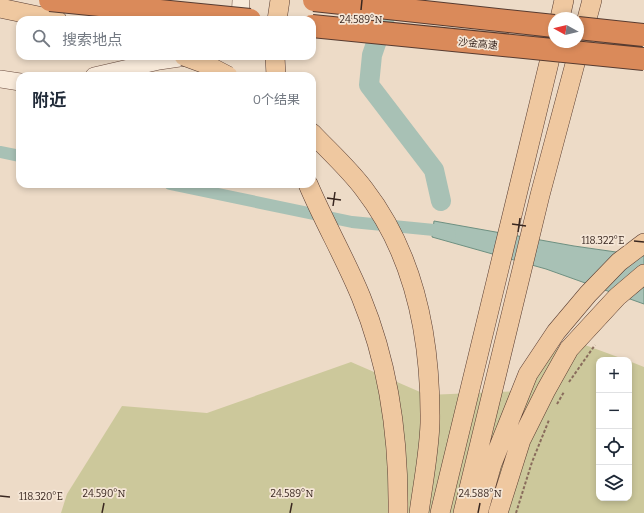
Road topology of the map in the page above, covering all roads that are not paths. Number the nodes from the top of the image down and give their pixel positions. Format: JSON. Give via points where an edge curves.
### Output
{"nodes":[{"id":1,"x":50,"y":0,"type":"edge"},
{"id":2,"x":241,"y":0,"type":"edge"},
{"id":3,"x":280,"y":0,"type":"edge"},
{"id":4,"x":314,"y":0,"type":"edge"},
{"id":5,"x":564,"y":0,"type":"edge"},
{"id":6,"x":592,"y":0,"type":"edge"},
{"id":7,"x":0,"y":8,"type":"edge"},
{"id":8,"x":561,"y":12,"type":"edge"},
{"id":9,"x":38,"y":16,"type":"edge"},
{"id":10,"x":210,"y":16,"type":"edge"},
{"id":11,"x":240,"y":16,"type":"edge"},
{"id":12,"x":278,"y":16,"type":"edge"},
{"id":13,"x":548,"y":25,"type":"edge"},
{"id":14,"x":316,"y":26,"type":"edge"},
{"id":15,"x":584,"y":29,"type":"edge"},
{"id":16,"x":644,"y":35,"type":"edge"},
{"id":17,"x":553,"y":48,"type":"edge"},
{"id":18,"x":644,"y":59,"type":"edge"},
{"id":19,"x":166,"y":60,"type":"edge"},
{"id":20,"x":195,"y":60,"type":"edge"},
{"id":21,"x":275,"y":60,"type":"edge"},
{"id":22,"x":111,"y":72,"type":"edge"},
{"id":23,"x":221,"y":72,"type":"edge"},
{"id":24,"x":276,"y":72,"type":"edge"},
{"id":25,"x":0,"y":79,"type":"edge"},
{"id":26,"x":16,"y":81,"type":"edge"},
{"id":27,"x":316,"y":137,"type":"edge"},
{"id":28,"x":310,"y":188,"type":"edge"},
{"id":29,"x":643,"y":244,"type":"edge"},
{"id":30,"x":644,"y":274,"type":"edge"},
{"id":31,"x":398,"y":513,"type":"edge"},
{"id":32,"x":419,"y":513,"type":"edge"},
{"id":33,"x":440,"y":513,"type":"edge"},
{"id":34,"x":463,"y":513,"type":"edge"},
{"id":35,"x":478,"y":513,"type":"edge"},
{"id":36,"x":498,"y":513,"type":"edge"}],
"edges":[{"from":1,"to":10,"type":"highway","bridge":true},
{"from":2,"to":11,"type":"street"},
{"from":3,"to":12,"type":"main road"},
{"from":4,"to":13,"type":"highway","bridge":true},
{"from":5,"to":8,"type":"main road"},
{"from":6,"to":34,"type":"main road","via":[[540,195]]},
{"from":7,"to":9,"type":"main road"},
{"from":14,"to":18,"type":"highway","name":"沙金高速","bridge":true},
{"from":15,"to":16,"type":"highway","bridge":true},
{"from":17,"to":33,"type":"main road"},
{"from":19,"to":22,"type":"street"},
{"from":20,"to":23,"type":"main road","bridge":true},
{"from":21,"to":24,"type":"main road"},
{"from":25,"to":26,"type":"street"},
{"from":27,"to":32,"type":"main road","via":[[364,189],[388,227],[409,271],[421,316],[429,386],[430,424]]},
{"from":28,"to":31,"type":"main road","via":[[361,298],[386,382],[399,474]]},
{"from":29,"to":35,"type":"main road","via":[[619,262],[588,294],[556,332],[528,374],[492,464]]},
{"from":30,"to":36,"type":"main road","via":[[617,297],[569,349],[521,440]]}]}
